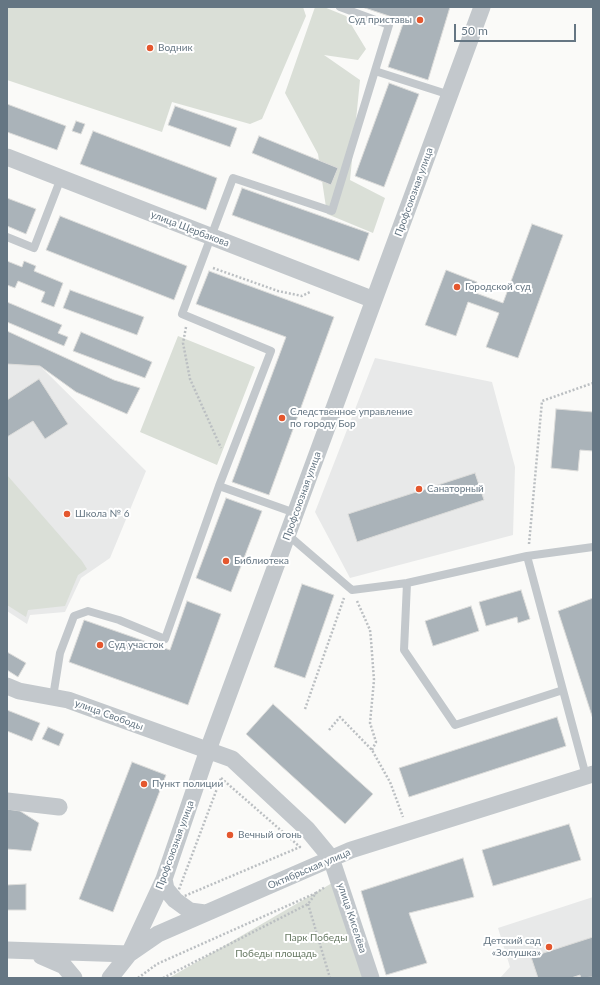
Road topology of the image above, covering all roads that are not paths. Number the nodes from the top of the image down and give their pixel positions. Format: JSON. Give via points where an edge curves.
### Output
{"nodes":[{"id":1,"x":340,"y":7,"type":"edge"},
{"id":2,"x":482,"y":7,"type":"edge"},
{"id":3,"x":375,"y":71,"type":"junction"},
{"id":4,"x":450,"y":95,"type":"junction"},
{"id":5,"x":7,"y":157,"type":"edge"},
{"id":6,"x":60,"y":178,"type":"junction"},
{"id":7,"x":210,"y":236,"type":"junction"},
{"id":8,"x":7,"y":237,"type":"edge"},
{"id":9,"x":374,"y":300,"type":"junction"},
{"id":10,"x":219,"y":486,"type":"junction"},
{"id":11,"x":295,"y":513,"type":"junction"},
{"id":12,"x":288,"y":535,"type":"junction"},
{"id":13,"x":593,"y":547,"type":"edge"},
{"id":14,"x":528,"y":556,"type":"junction"},
{"id":15,"x":407,"y":582,"type":"junction"},
{"id":16,"x":7,"y":686,"type":"edge"},
{"id":17,"x":563,"y":690,"type":"junction"},
{"id":18,"x":53,"y":697,"type":"junction"},
{"id":19,"x":208,"y":750,"type":"junction"},
{"id":20,"x":590,"y":775,"type":"edge"},
{"id":21,"x":7,"y":801,"type":"edge"},
{"id":22,"x":59,"y":807,"type":"dead end"},
{"id":23,"x":331,"y":858,"type":"junction"},
{"id":24,"x":164,"y":879,"type":"junction"},
{"id":25,"x":205,"y":913,"type":"junction"},
{"id":26,"x":7,"y":950,"type":"edge"},
{"id":27,"x":30,"y":952,"type":"junction"},
{"id":28,"x":129,"y":954,"type":"junction"},
{"id":29,"x":74,"y":978,"type":"edge"},
{"id":30,"x":110,"y":978,"type":"edge"},
{"id":31,"x":371,"y":978,"type":"edge"}],
"edges":[{"from":1,"to":3,"type":"lane","via":[[388,25]]},
{"from":2,"to":4,"type":"street","name":"Профсоюзная улица"},
{"from":3,"to":4,"type":"lane"},
{"from":3,"to":7,"type":"lane","via":[[332,211],[233,178]]},
{"from":4,"to":9,"type":"street","name":"Профсоюзная улица"},
{"from":5,"to":6,"type":"street","name":"улица Щербакова"},
{"from":6,"to":7,"type":"street","name":"улица Щербакова"},
{"from":6,"to":8,"type":"lane","via":[[34,248]]},
{"from":7,"to":9,"type":"street","name":"улица Щербакова"},
{"from":7,"to":10,"type":"lane","via":[[182,314],[271,351]]},
{"from":9,"to":11,"type":"street","name":"Профсоюзная улица"},
{"from":10,"to":11,"type":"lane"},
{"from":10,"to":18,"type":"lane","via":[[165,639],[119,620],[88,611],[74,616],[60,654]]},
{"from":11,"to":12,"type":"street","name":"Профсоюзная улица"},
{"from":12,"to":15,"type":"lane","via":[[350,588]]},
{"from":12,"to":19,"type":"street","name":"Профсоюзная улица"},
{"from":13,"to":14,"type":"lane"},
{"from":14,"to":15,"type":"lane"},
{"from":14,"to":17,"type":"lane"},
{"from":15,"to":17,"type":"lane","via":[[404,650],[455,725]]},
{"from":16,"to":18,"type":"street","name":"улица Свободы","via":[[19,691]]},
{"from":17,"to":20,"type":"lane"},
{"from":18,"to":19,"type":"street","name":"улица Свободы"},
{"from":19,"to":23,"type":"street","name":"улица Свободы","via":[[232,760],[240,767],[307,829]]},
{"from":19,"to":24,"type":"street","name":"Профсоюзная улица"},
{"from":20,"to":23,"type":"street","name":"Октябрьская улица"},
{"from":21,"to":22,"type":"street"},
{"from":23,"to":25,"type":"street","name":"Октябрьская улица"},
{"from":23,"to":31,"type":"street","name":"улица Киселёва"},
{"from":24,"to":25,"type":"street","via":[[166,889],[175,900],[190,911]]},
{"from":24,"to":28,"type":"street","name":"Профсоюзная улица"},
{"from":25,"to":28,"type":"street","name":"Октябрьская улица","via":[[158,934]]},
{"from":26,"to":27,"type":"street"},
{"from":27,"to":28,"type":"street"},
{"from":27,"to":29,"type":"street","via":[[64,966]]},
{"from":28,"to":30,"type":"street","name":"Профсоюзная улица"}]}
